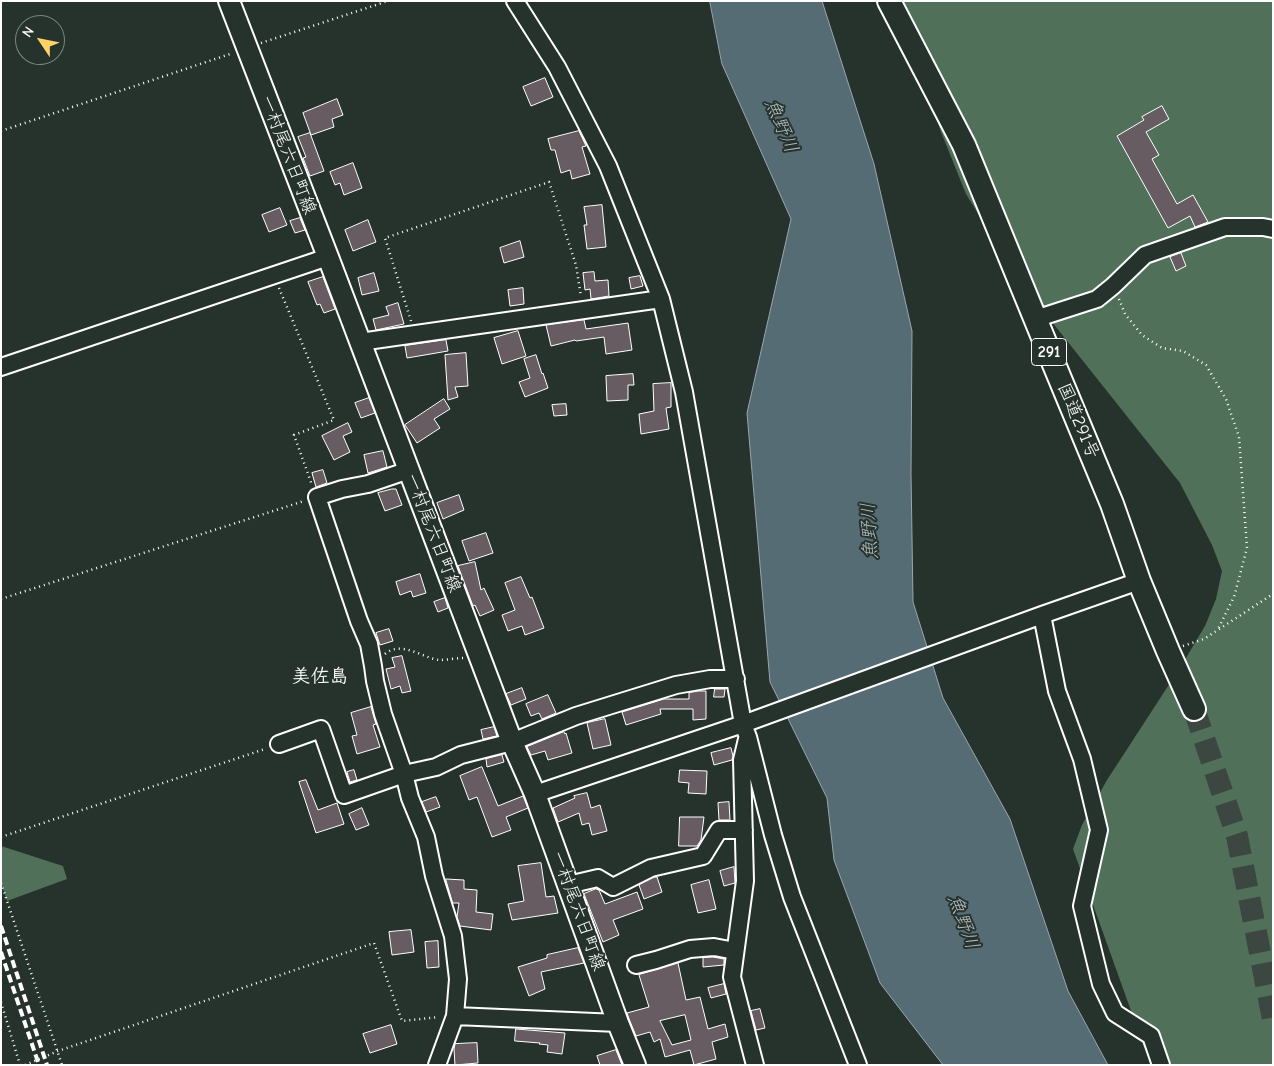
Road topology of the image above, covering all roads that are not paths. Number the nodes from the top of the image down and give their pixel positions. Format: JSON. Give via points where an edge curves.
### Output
{"nodes":[{"id":1,"x":229,"y":1,"type":"edge"},
{"id":2,"x":515,"y":1,"type":"edge"},
{"id":3,"x":889,"y":1,"type":"edge"},
{"id":4,"x":1273,"y":230,"type":"edge"},
{"id":5,"x":328,"y":257,"type":"junction"},
{"id":6,"x":661,"y":299,"type":"junction"},
{"id":7,"x":1035,"y":319,"type":"junction"},
{"id":8,"x":360,"y":342,"type":"junction"},
{"id":9,"x":1,"y":367,"type":"edge"},
{"id":10,"x":409,"y":470,"type":"junction"},
{"id":11,"x":1139,"y":581,"type":"junction"},
{"id":12,"x":1042,"y":615,"type":"junction"},
{"id":13,"x":736,"y":679,"type":"junction"},
{"id":14,"x":1194,"y":710,"type":"tunnel mouth"},
{"id":15,"x":746,"y":731,"type":"junction"},
{"id":16,"x":512,"y":742,"type":"junction"},
{"id":17,"x":279,"y":744,"type":"road end"},
{"id":18,"x":404,"y":774,"type":"junction"},
{"id":19,"x":535,"y":794,"type":"junction"},
{"id":20,"x":744,"y":830,"type":"junction"},
{"id":21,"x":568,"y":885,"type":"junction"},
{"id":22,"x":736,"y":951,"type":"junction"},
{"id":23,"x":636,"y":965,"type":"dead end"},
{"id":24,"x":456,"y":1016,"type":"junction"},
{"id":25,"x":618,"y":1022,"type":"junction"},
{"id":26,"x":855,"y":1064,"type":"edge"},
{"id":27,"x":437,"y":1065,"type":"edge"},
{"id":28,"x":635,"y":1065,"type":"edge"},
{"id":29,"x":755,"y":1065,"type":"edge"},
{"id":30,"x":1161,"y":1065,"type":"edge"}],
"edges":[{"from":1,"to":5,"type":"main road","name":"一村尾六日町線"},
{"from":2,"to":6,"type":"street","via":[[557,67],[608,166]]},
{"from":3,"to":7,"type":"highway","name":"国道291号","number":"291","via":[[964,145]]},
{"from":4,"to":7,"type":"street","via":[[1225,227],[1145,255],[1097,299]]},
{"from":5,"to":8,"type":"main road","name":"一村尾六日町線"},
{"from":5,"to":9,"type":"street"},
{"from":6,"to":8,"type":"street"},
{"from":6,"to":13,"type":"street","via":[[684,392]]},
{"from":7,"to":11,"type":"highway","name":"国道291号","number":"291","via":[[1112,504]]},
{"from":8,"to":10,"type":"main road","name":"一村尾六日町線"},
{"from":10,"to":16,"type":"main road","name":"一村尾六日町線"},
{"from":10,"to":18,"type":"street","via":[[317,497],[369,644],[375,681]]},
{"from":11,"to":12,"type":"street"},
{"from":11,"to":14,"type":"highway","name":"国道291号","number":"291"},
{"from":12,"to":15,"type":"street"},
{"from":12,"to":30,"type":"street","via":[[1057,691],[1082,759],[1099,830],[1082,906],[1101,984],[1115,1013],[1151,1036]]},
{"from":13,"to":15,"type":"street"},
{"from":13,"to":16,"type":"street","via":[[710,679],[676,685],[576,716]]},
{"from":15,"to":19,"type":"street"},
{"from":15,"to":20,"type":"street","via":[[742,760]]},
{"from":15,"to":26,"type":"street","via":[[792,897]]},
{"from":16,"to":18,"type":"street"},
{"from":16,"to":19,"type":"main road","name":"一村尾六日町線"},
{"from":17,"to":18,"type":"street","via":[[321,729],[344,795]]},
{"from":18,"to":24,"type":"street","via":[[426,837],[434,876],[453,936],[458,979]]},
{"from":19,"to":21,"type":"main road","name":"一村尾六日町線"},
{"from":20,"to":21,"type":"street","via":[[718,830],[703,856],[652,868],[613,887],[598,878]]},
{"from":20,"to":22,"type":"street","via":[[744,881]]},
{"from":21,"to":25,"type":"main road","name":"一村尾六日町線"},
{"from":22,"to":23,"type":"street","via":[[714,947],[690,948]]},
{"from":22,"to":29,"type":"street","via":[[732,977]]},
{"from":24,"to":25,"type":"street"},
{"from":24,"to":27,"type":"street"},
{"from":25,"to":28,"type":"main road","name":"一村尾六日町線"}]}
